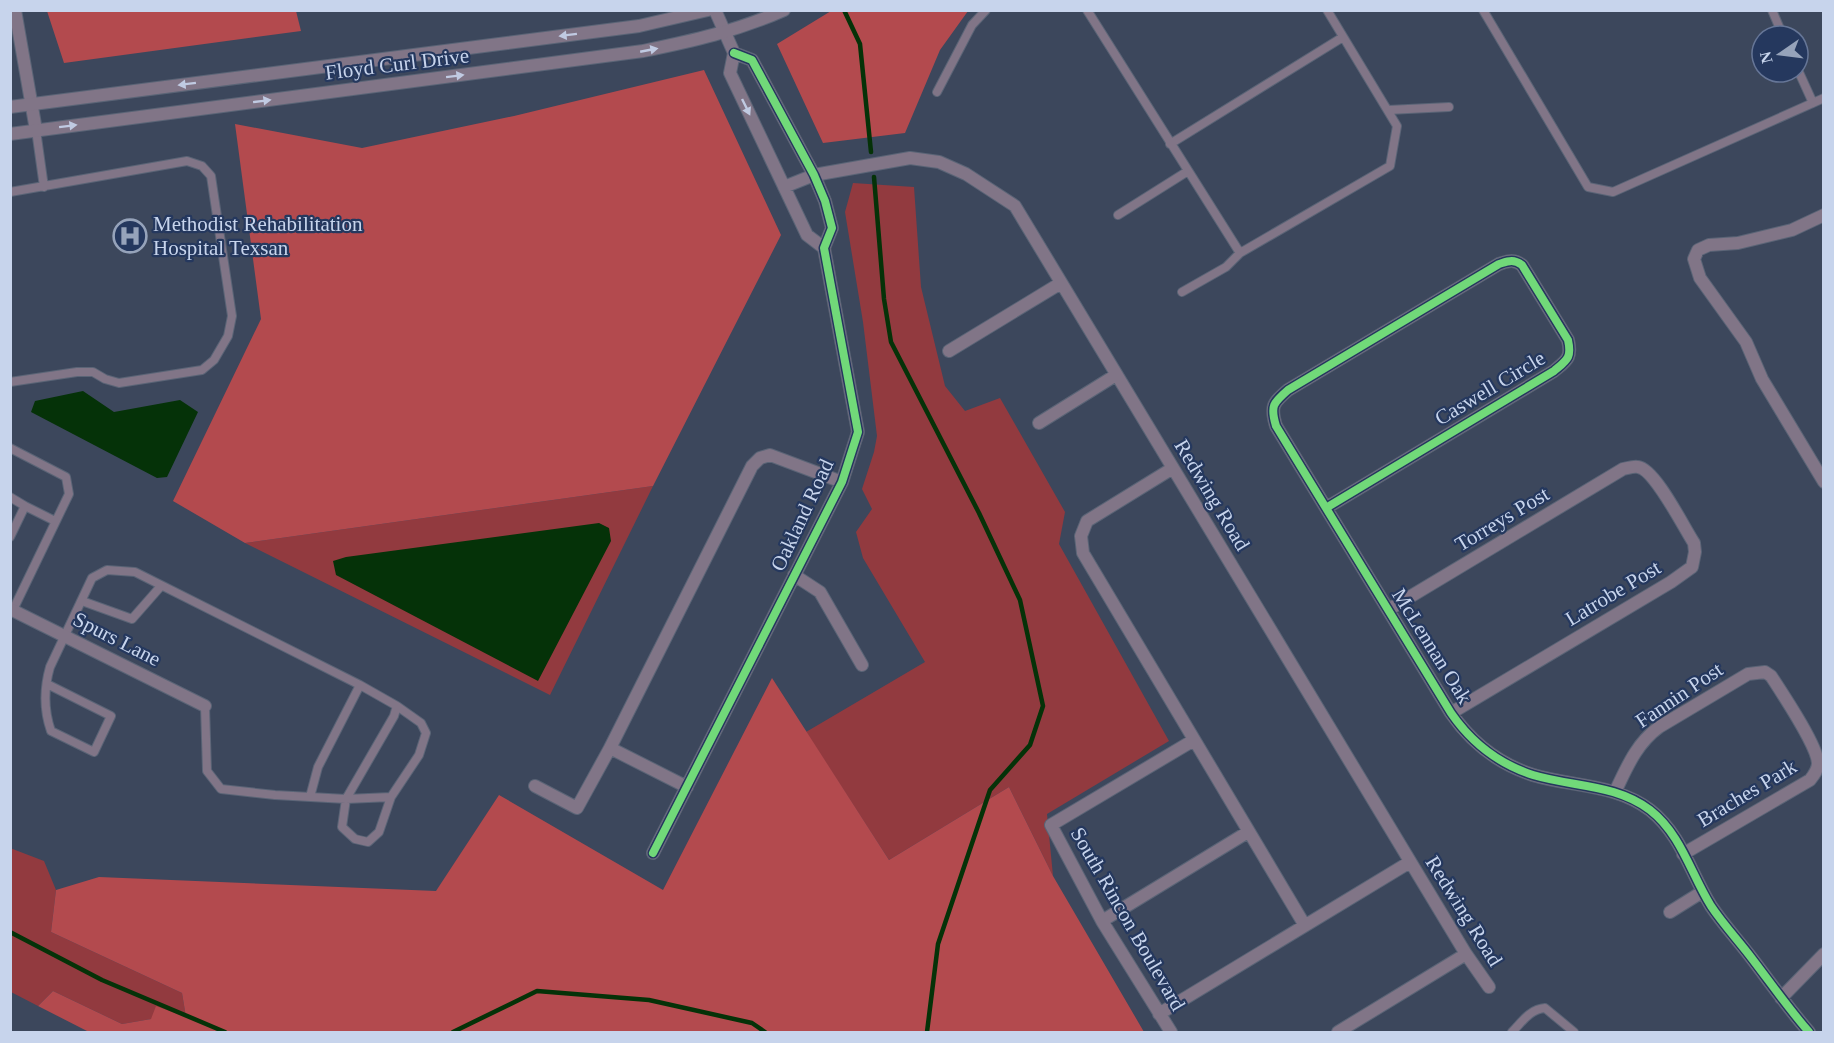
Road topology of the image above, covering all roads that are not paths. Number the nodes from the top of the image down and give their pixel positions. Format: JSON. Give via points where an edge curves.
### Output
{"nodes":[{"id":1,"x":15,"y":10,"type":"edge"},
{"id":2,"x":708,"y":10,"type":"edge"},
{"id":3,"x":715,"y":10,"type":"edge"},
{"id":4,"x":784,"y":10,"type":"edge"},
{"id":5,"x":986,"y":10,"type":"edge"},
{"id":6,"x":1087,"y":10,"type":"edge"},
{"id":7,"x":1327,"y":10,"type":"edge"},
{"id":8,"x":1483,"y":10,"type":"edge"},
{"id":9,"x":1772,"y":10,"type":"edge"},
{"id":10,"x":1778,"y":24,"type":"edge"},
{"id":11,"x":724,"y":33,"type":"junction"},
{"id":12,"x":1343,"y":37,"type":"junction"},
{"id":13,"x":735,"y":53,"type":"junction"},
{"id":14,"x":1804,"y":84,"type":"edge"},
{"id":15,"x":938,"y":92,"type":"dead end"},
{"id":16,"x":1824,"y":98,"type":"edge"},
{"id":17,"x":1812,"y":103,"type":"junction"},
{"id":18,"x":33,"y":104,"type":"junction"},
{"id":19,"x":10,"y":107,"type":"edge"},
{"id":20,"x":1449,"y":107,"type":"dead end"},
{"id":21,"x":1388,"y":110,"type":"junction"},
{"id":22,"x":36,"y":130,"type":"junction"},
{"id":23,"x":10,"y":134,"type":"edge"},
{"id":24,"x":1170,"y":144,"type":"junction"},
{"id":25,"x":1188,"y":171,"type":"junction"},
{"id":26,"x":814,"y":175,"type":"junction"},
{"id":27,"x":44,"y":187,"type":"junction"},
{"id":28,"x":784,"y":187,"type":"junction"},
{"id":29,"x":10,"y":192,"type":"edge"},
{"id":30,"x":1824,"y":214,"type":"edge"},
{"id":31,"x":1118,"y":215,"type":"dead end"},
{"id":32,"x":824,"y":248,"type":"junction"},
{"id":33,"x":1240,"y":254,"type":"junction"},
{"id":34,"x":1510,"y":261,"type":"joint"},
{"id":35,"x":1061,"y":283,"type":"junction"},
{"id":36,"x":1182,"y":292,"type":"dead end"},
{"id":37,"x":949,"y":351,"type":"dead end"},
{"id":38,"x":1116,"y":375,"type":"junction"},
{"id":39,"x":10,"y":382,"type":"edge"},
{"id":40,"x":1039,"y":423,"type":"dead end"},
{"id":41,"x":10,"y":448,"type":"edge"},
{"id":42,"x":1638,"y":467,"type":"joint"},
{"id":43,"x":1173,"y":468,"type":"junction"},
{"id":44,"x":842,"y":482,"type":"junction"},
{"id":45,"x":1824,"y":482,"type":"edge"},
{"id":46,"x":10,"y":497,"type":"edge"},
{"id":47,"x":26,"y":506,"type":"junction"},
{"id":48,"x":1326,"y":508,"type":"junction"},
{"id":49,"x":55,"y":521,"type":"junction"},
{"id":50,"x":10,"y":537,"type":"edge"},
{"id":51,"x":794,"y":575,"type":"junction"},
{"id":52,"x":161,"y":586,"type":"junction"},
{"id":53,"x":82,"y":601,"type":"junction"},
{"id":54,"x":12,"y":609,"type":"edge"},
{"id":55,"x":1388,"y":610,"type":"junction"},
{"id":56,"x":66,"y":635,"type":"junction"},
{"id":57,"x":862,"y":665,"type":"dead end"},
{"id":58,"x":1757,"y":673,"type":"joint"},
{"id":59,"x":47,"y":684,"type":"junction"},
{"id":60,"x":360,"y":685,"type":"junction"},
{"id":61,"x":205,"y":706,"type":"joint"},
{"id":62,"x":397,"y":706,"type":"junction"},
{"id":63,"x":1451,"y":713,"type":"junction"},
{"id":64,"x":1194,"y":740,"type":"junction"},
{"id":65,"x":610,"y":748,"type":"junction"},
{"id":66,"x":535,"y":786,"type":"dead end"},
{"id":67,"x":687,"y":787,"type":"junction"},
{"id":68,"x":1615,"y":792,"type":"junction"},
{"id":69,"x":310,"y":797,"type":"junction"},
{"id":70,"x":391,"y":797,"type":"junction"},
{"id":71,"x":346,"y":799,"type":"junction"},
{"id":72,"x":1248,"y":832,"type":"junction"},
{"id":73,"x":653,"y":854,"type":"dead end"},
{"id":74,"x":1683,"y":854,"type":"junction"},
{"id":75,"x":1410,"y":862,"type":"junction"},
{"id":76,"x":1702,"y":892,"type":"junction"},
{"id":77,"x":1670,"y":912,"type":"dead end"},
{"id":78,"x":1102,"y":921,"type":"junction"},
{"id":79,"x":1304,"y":924,"type":"junction"},
{"id":80,"x":1466,"y":954,"type":"junction"},
{"id":81,"x":1824,"y":954,"type":"edge"},
{"id":82,"x":1489,"y":987,"type":"dead end"},
{"id":83,"x":1781,"y":998,"type":"junction"},
{"id":84,"x":1159,"y":1014,"type":"junction"},
{"id":85,"x":1170,"y":1032,"type":"edge"},
{"id":86,"x":1338,"y":1032,"type":"edge"},
{"id":87,"x":1512,"y":1032,"type":"edge"},
{"id":88,"x":1574,"y":1032,"type":"edge"},
{"id":89,"x":1809,"y":1032,"type":"edge"}],
"edges":[{"from":1,"to":18,"type":"street"},
{"from":2,"to":18,"type":"street","name":"Floyd Curl Drive","one_way":true,"via":[[639,26]]},
{"from":3,"to":11,"type":"street"},
{"from":4,"to":11,"type":"street","name":"Floyd Curl Drive"},
{"from":5,"to":15,"type":"lane","via":[[972,24]]},
{"from":6,"to":24,"type":"lane"},
{"from":7,"to":12,"type":"lane"},
{"from":8,"to":17,"type":"lane","via":[[1588,187],[1613,192]]},
{"from":9,"to":10,"type":"lane"},
{"from":11,"to":13,"type":"street"},
{"from":22,"to":11,"type":"street","name":"Floyd Curl Drive","one_way":true,"via":[[643,51]]},
{"from":12,"to":21,"type":"lane"},
{"from":12,"to":24,"type":"lane"},
{"from":13,"to":26,"type":"street","name":"Oakland Road","via":[[752,60]]},
{"from":13,"to":28,"type":"street","one_way":true,"via":[[729,73]]},
{"from":14,"to":17,"type":"lane"},
{"from":16,"to":17,"type":"lane"},
{"from":18,"to":19,"type":"street","name":"Floyd Curl Drive"},
{"from":18,"to":22,"type":"street"},
{"from":20,"to":21,"type":"lane"},
{"from":21,"to":33,"type":"lane","via":[[1397,126],[1389,166]]},
{"from":22,"to":23,"type":"street","name":"Floyd Curl Drive"},
{"from":22,"to":27,"type":"lane"},
{"from":24,"to":25,"type":"lane"},
{"from":25,"to":31,"type":"lane"},
{"from":25,"to":33,"type":"lane"},
{"from":26,"to":28,"type":"street","name":"Redwing Road"},
{"from":26,"to":32,"type":"street","name":"Oakland Road","via":[[832,228]]},
{"from":26,"to":35,"type":"street","name":"Redwing Road","via":[[910,158],[939,162],[966,174],[1015,206]]},
{"from":27,"to":29,"type":"lane"},
{"from":27,"to":39,"type":"lane","via":[[187,161],[202,166],[212,176],[232,316],[228,336],[214,360],[202,370],[119,383],[93,372]]},
{"from":28,"to":32,"type":"street","via":[[807,236]]},
{"from":30,"to":45,"type":"street","via":[[1792,230],[1738,243],[1709,245],[1698,250],[1694,259],[1700,278],[1746,342],[1762,379]]},
{"from":32,"to":44,"type":"street","name":"Oakland Road","via":[[858,432]]},
{"from":33,"to":36,"type":"lane","via":[[1226,267]]},
{"from":34,"to":48,"type":"street","name":"McLennan Oak","via":[[1499,264],[1275,401],[1272,413],[1276,426]]},
{"from":34,"to":48,"type":"street","name":"Caswell Circle","via":[[1522,266],[1562,328],[1570,350],[1568,360]]},
{"from":35,"to":37,"type":"street"},
{"from":35,"to":38,"type":"street","name":"Redwing Road"},
{"from":38,"to":40,"type":"street"},
{"from":38,"to":43,"type":"street","name":"Redwing Road"},
{"from":41,"to":49,"type":"lane","via":[[66,477],[69,494]]},
{"from":42,"to":55,"type":"street","name":"Torreys Post","via":[[1623,469]]},
{"from":42,"to":63,"type":"street","name":"Latrobe Post","via":[[1655,480],[1694,543],[1692,567]]},
{"from":43,"to":64,"type":"street","via":[[1087,521],[1081,536],[1083,553]]},
{"from":43,"to":75,"type":"street","name":"Redwing Road"},
{"from":44,"to":51,"type":"street","name":"Oakland Road"},
{"from":44,"to":65,"type":"street","via":[[770,455],[752,465]]},
{"from":46,"to":47,"type":"lane"},
{"from":47,"to":49,"type":"lane"},
{"from":47,"to":50,"type":"lane"},
{"from":48,"to":55,"type":"street","name":"McLennan Oak"},
{"from":49,"to":54,"type":"lane"},
{"from":51,"to":57,"type":"street","via":[[820,592]]},
{"from":51,"to":67,"type":"street","name":"Oakland Road"},
{"from":52,"to":53,"type":"lane","via":[[132,619]]},
{"from":52,"to":53,"type":"lane","via":[[135,572],[107,570],[92,578]]},
{"from":52,"to":60,"type":"lane"},
{"from":53,"to":56,"type":"lane"},
{"from":54,"to":56,"type":"street","name":"Spurs Lane"},
{"from":55,"to":63,"type":"street","name":"McLennan Oak"},
{"from":56,"to":59,"type":"lane"},
{"from":56,"to":61,"type":"street","name":"Spurs Lane"},
{"from":58,"to":68,"type":"street","name":"Fannin Post","via":[[1738,678],[1647,736]]},
{"from":58,"to":74,"type":"street","name":"Braches Park","via":[[1771,676],[1803,728],[1816,756],[1817,770],[1810,780]]},
{"from":59,"to":59,"type":"lane","via":[[47,720],[51,731],[94,752],[111,716]]},
{"from":60,"to":62,"type":"lane"},
{"from":60,"to":69,"type":"lane","via":[[318,767]]},
{"from":61,"to":69,"type":"lane","via":[[207,771],[221,789]]},
{"from":62,"to":70,"type":"lane","via":[[421,723],[426,733],[419,754]]},
{"from":62,"to":71,"type":"lane"},
{"from":63,"to":68,"type":"street","name":"McLennan Oak","via":[[1473,740],[1515,768]]},
{"from":64,"to":72,"type":"street"},
{"from":64,"to":78,"type":"street","name":"South Rincon Boulevard","via":[[1051,825]]},
{"from":65,"to":66,"type":"street","via":[[577,808]]},
{"from":65,"to":67,"type":"street"},
{"from":67,"to":73,"type":"street","name":"Oakland Road"},
{"from":68,"to":74,"type":"street","name":"McLennan Oak","via":[[1638,802],[1664,822]]},
{"from":69,"to":71,"type":"lane"},
{"from":70,"to":71,"type":"lane"},
{"from":70,"to":71,"type":"lane","via":[[380,832],[368,842],[355,839],[342,826]]},
{"from":72,"to":78,"type":"street"},
{"from":72,"to":79,"type":"street"},
{"from":74,"to":76,"type":"street","name":"McLennan Oak"},
{"from":75,"to":79,"type":"street"},
{"from":75,"to":80,"type":"street","name":"Redwing Road"},
{"from":76,"to":77,"type":"street"},
{"from":76,"to":83,"type":"street","name":"McLennan Oak"},
{"from":78,"to":84,"type":"street","name":"South Rincon Boulevard"},
{"from":79,"to":84,"type":"street"},
{"from":80,"to":82,"type":"street","name":"Redwing Road"},
{"from":80,"to":86,"type":"street"},
{"from":81,"to":83,"type":"street"},
{"from":83,"to":89,"type":"street","name":"McLennan Oak"},
{"from":84,"to":85,"type":"street","name":"South Rincon Boulevard"},
{"from":87,"to":88,"type":"lane","via":[[1537,1008],[1545,1008]]}]}
